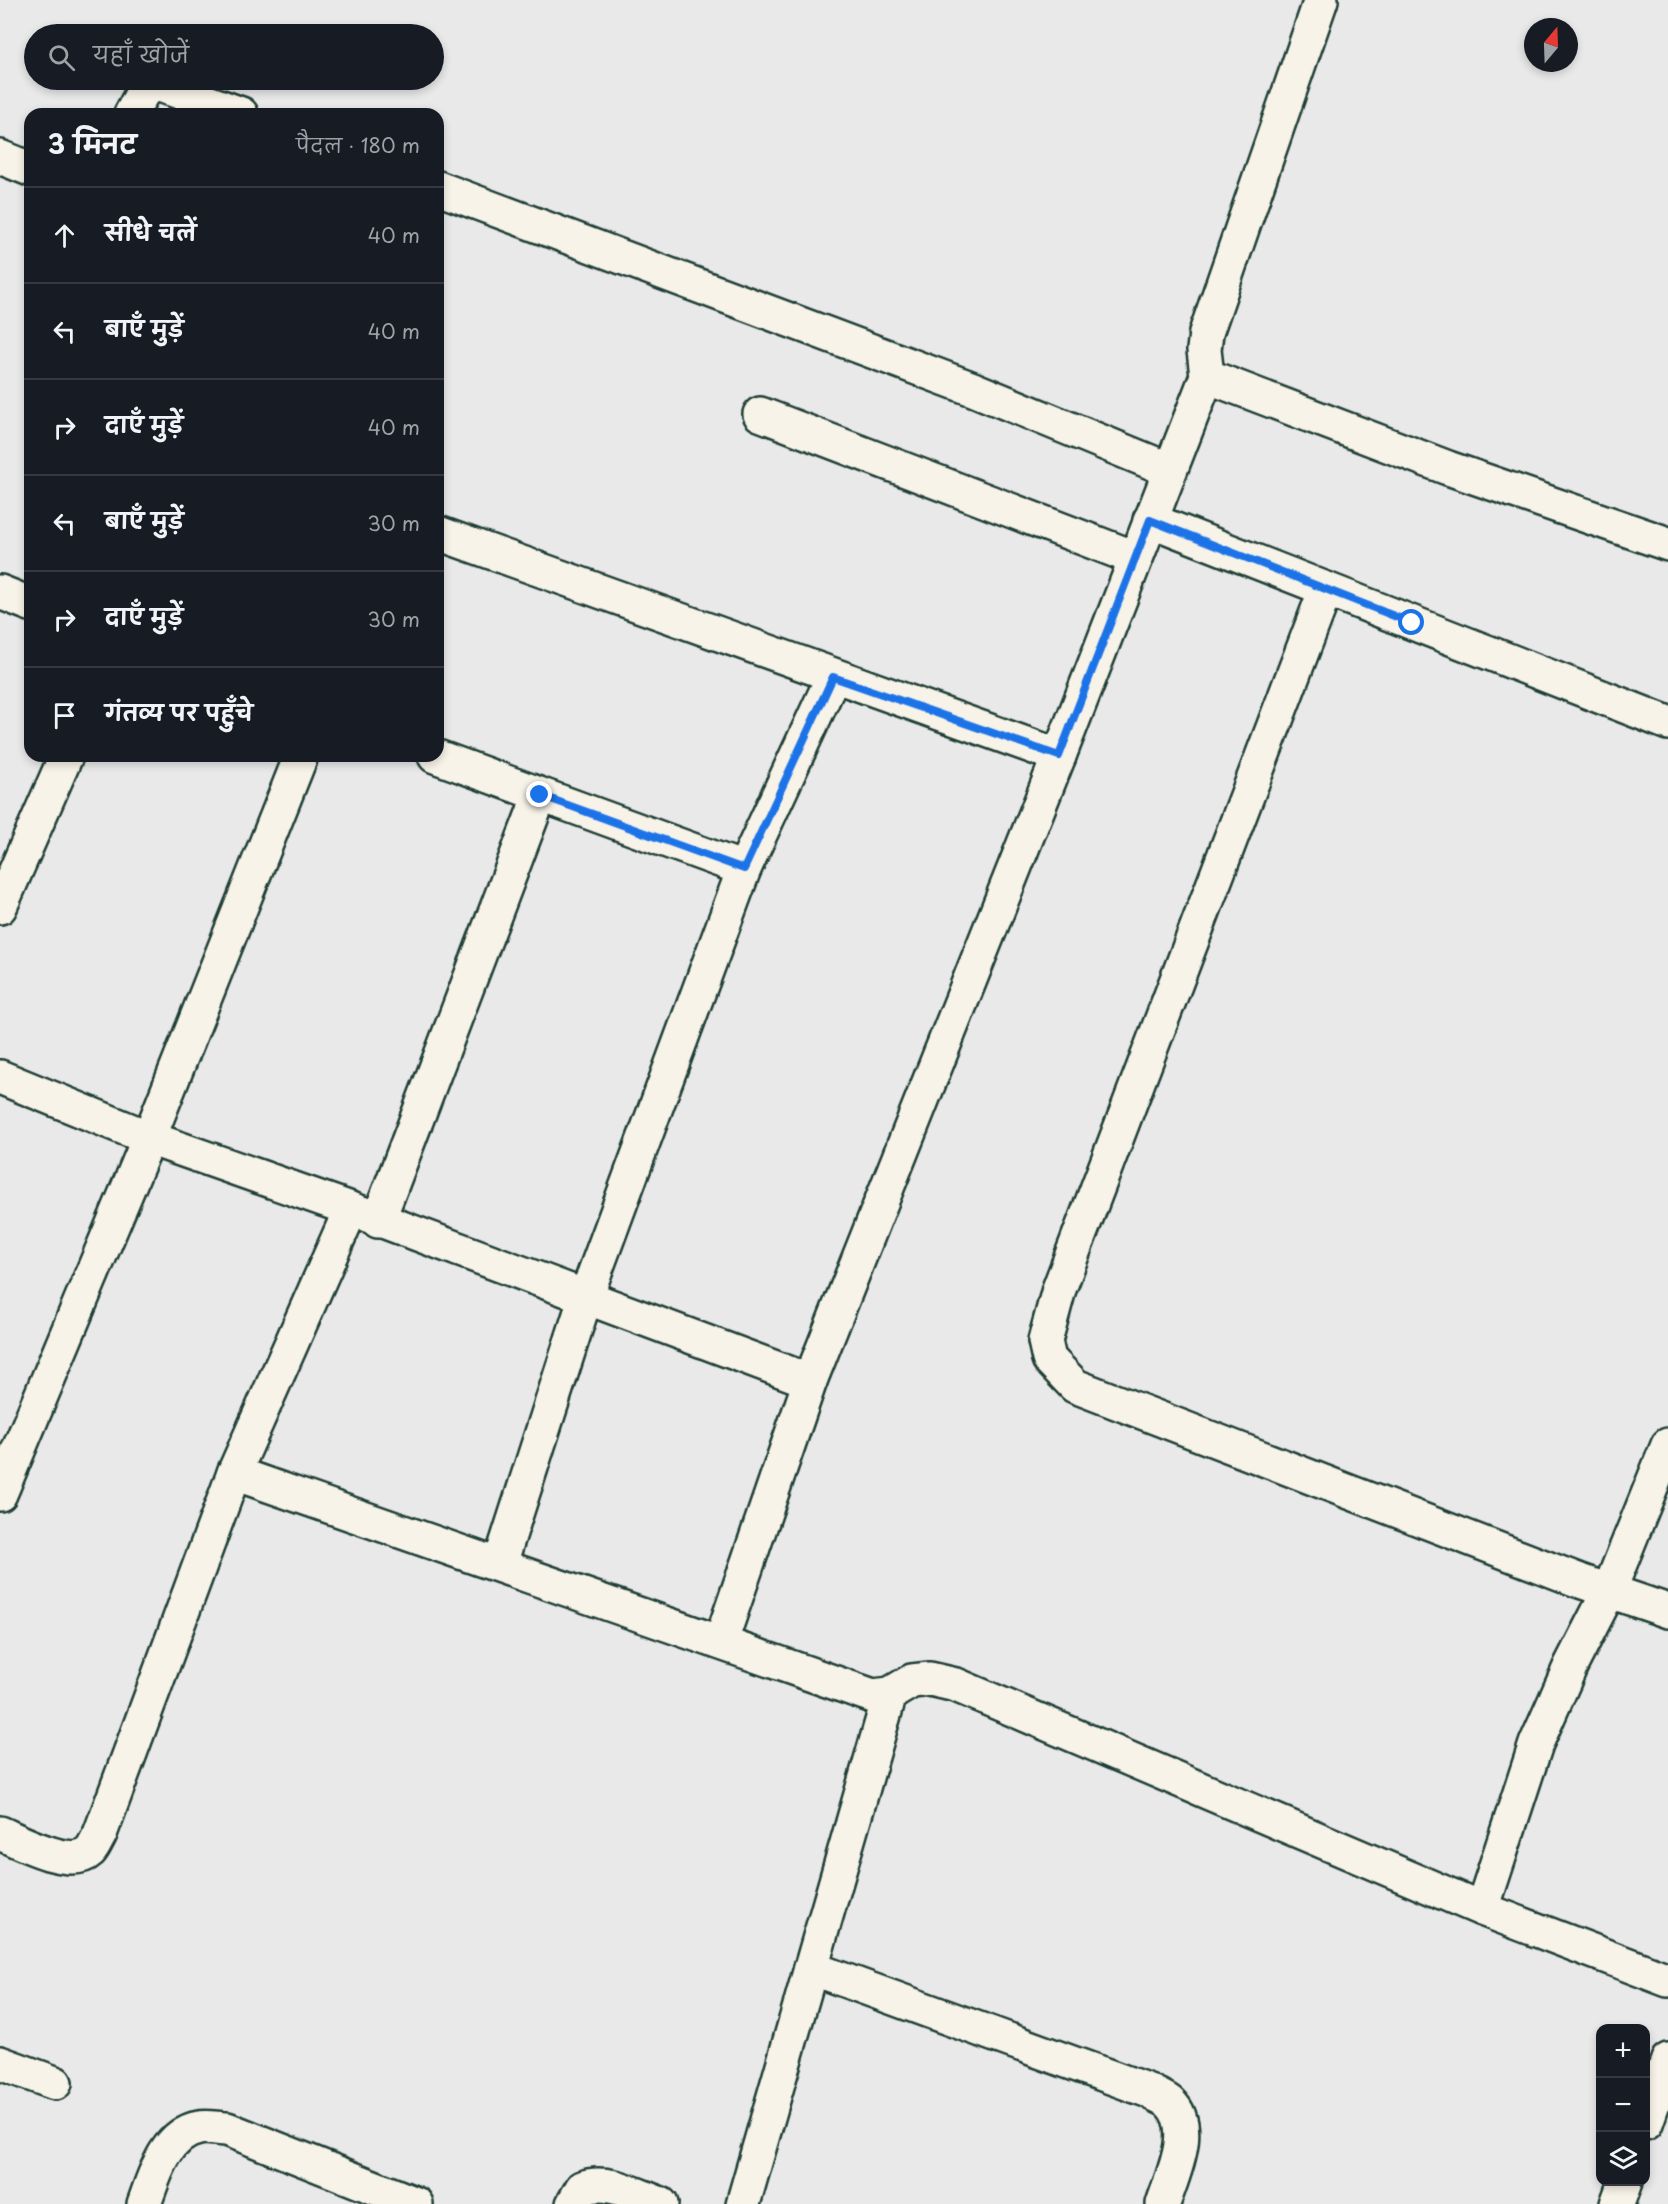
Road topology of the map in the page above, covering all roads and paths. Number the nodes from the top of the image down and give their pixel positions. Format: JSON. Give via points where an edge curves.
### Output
{"nodes":[{"id":1,"x":1321,"y":0,"type":"edge"},
{"id":2,"x":144,"y":90,"type":"edge"},
{"id":3,"x":174,"y":90,"type":"edge"},
{"id":4,"x":134,"y":108,"type":"edge"},
{"id":5,"x":224,"y":108,"type":"edge"},
{"id":6,"x":0,"y":157,"type":"edge"},
{"id":7,"x":24,"y":167,"type":"edge"},
{"id":8,"x":444,"y":190,"type":"edge"},
{"id":9,"x":1207,"y":376,"type":"junction"},
{"id":10,"x":760,"y":414,"type":"dead end"},
{"id":11,"x":1170,"y":470,"type":"junction"},
{"id":12,"x":1150,"y":520,"type":"junction"},
{"id":13,"x":444,"y":535,"type":"edge"},
{"id":14,"x":1668,"y":544,"type":"edge"},
{"id":15,"x":1135,"y":558,"type":"junction"},
{"id":16,"x":1326,"y":589,"type":"junction"},
{"id":17,"x":0,"y":592,"type":"edge"},
{"id":18,"x":24,"y":602,"type":"edge"},
{"id":19,"x":833,"y":677,"type":"junction"},
{"id":20,"x":1668,"y":723,"type":"edge"},
{"id":21,"x":1059,"y":756,"type":"junction"},
{"id":22,"x":444,"y":759,"type":"edge"},
{"id":23,"x":63,"y":762,"type":"edge"},
{"id":24,"x":299,"y":762,"type":"edge"},
{"id":25,"x":540,"y":795,"type":"junction"},
{"id":26,"x":744,"y":869,"type":"junction"},
{"id":27,"x":0,"y":907,"type":"edge"},
{"id":28,"x":0,"y":1077,"type":"edge"},
{"id":29,"x":149,"y":1138,"type":"junction"},
{"id":30,"x":364,"y":1215,"type":"junction"},
{"id":31,"x":585,"y":1299,"type":"junction"},
{"id":32,"x":810,"y":1381,"type":"junction"},
{"id":33,"x":1668,"y":1445,"type":"edge"},
{"id":34,"x":234,"y":1473,"type":"junction"},
{"id":35,"x":0,"y":1494,"type":"edge"},
{"id":36,"x":500,"y":1564,"type":"junction"},
{"id":37,"x":1609,"y":1591,"type":"junction"},
{"id":38,"x":1668,"y":1611,"type":"edge"},
{"id":39,"x":721,"y":1641,"type":"junction"},
{"id":40,"x":890,"y":1694,"type":"junction"},
{"id":41,"x":0,"y":1833,"type":"edge"},
{"id":42,"x":1482,"y":1909,"type":"junction"},
{"id":43,"x":811,"y":1968,"type":"junction"},
{"id":44,"x":1668,"y":1980,"type":"edge"},
{"id":45,"x":1668,"y":2060,"type":"edge"},
{"id":46,"x":0,"y":2063,"type":"edge"},
{"id":47,"x":55,"y":2083,"type":"dead end"},
{"id":48,"x":1650,"y":2112,"type":"edge"},
{"id":49,"x":1623,"y":2186,"type":"edge"},
{"id":50,"x":144,"y":2204,"type":"edge"},
{"id":51,"x":416,"y":2204,"type":"edge"},
{"id":52,"x":573,"y":2204,"type":"edge"},
{"id":53,"x":661,"y":2204,"type":"edge"},
{"id":54,"x":743,"y":2204,"type":"edge"},
{"id":55,"x":1163,"y":2204,"type":"edge"},
{"id":56,"x":1617,"y":2204,"type":"edge"}],
"edges":[{"from":1,"to":9,"type":"street","via":[[1206,333]]},
{"from":2,"to":4,"type":"street"},
{"from":3,"to":5,"type":"street"},
{"from":6,"to":7,"type":"street"},
{"from":8,"to":11,"type":"street","via":[[972,388]]},
{"from":9,"to":11,"type":"street"},
{"from":9,"to":14,"type":"street","via":[[1448,468]]},
{"from":10,"to":15,"type":"street"},
{"from":11,"to":12,"type":"street"},
{"from":12,"to":15,"type":"street"},
{"from":12,"to":16,"type":"street"},
{"from":13,"to":19,"type":"street"},
{"from":15,"to":21,"type":"street"},
{"from":16,"to":20,"type":"street"},
{"from":16,"to":37,"type":"street","via":[[1059,1289],[1045,1341],[1049,1359],[1075,1386]]},
{"from":17,"to":18,"type":"street"},
{"from":19,"to":21,"type":"street"},
{"from":19,"to":26,"type":"street"},
{"from":21,"to":32,"type":"street"},
{"from":22,"to":25,"type":"street"},
{"from":23,"to":27,"type":"street"},
{"from":24,"to":29,"type":"street"},
{"from":25,"to":26,"type":"street"},
{"from":25,"to":30,"type":"street"},
{"from":26,"to":31,"type":"street"},
{"from":28,"to":29,"type":"street"},
{"from":29,"to":30,"type":"street"},
{"from":29,"to":35,"type":"street"},
{"from":30,"to":31,"type":"street"},
{"from":30,"to":34,"type":"street"},
{"from":31,"to":32,"type":"street"},
{"from":31,"to":36,"type":"street"},
{"from":32,"to":39,"type":"street"},
{"from":33,"to":37,"type":"street"},
{"from":34,"to":36,"type":"street"},
{"from":34,"to":41,"type":"street","via":[[100,1834],[90,1851],[77,1857],[56,1856]]},
{"from":36,"to":39,"type":"street"},
{"from":37,"to":38,"type":"street"},
{"from":37,"to":42,"type":"street","via":[[1536,1744]]},
{"from":39,"to":40,"type":"street","via":[[873,1696]]},
{"from":40,"to":42,"type":"street","via":[[912,1681],[930,1679],[956,1686]]},
{"from":40,"to":43,"type":"street"},
{"from":42,"to":44,"type":"street"},
{"from":43,"to":54,"type":"street"},
{"from":43,"to":55,"type":"street","via":[[1149,2091],[1171,2103],[1181,2124],[1181,2148]]},
{"from":45,"to":48,"type":"street"},
{"from":46,"to":47,"type":"street"},
{"from":49,"to":56,"type":"street"},
{"from":50,"to":51,"type":"street","via":[[160,2160],[179,2137],[198,2128],[227,2129]]},
{"from":52,"to":53,"type":"street","via":[[582,2188],[592,2184]]}]}
